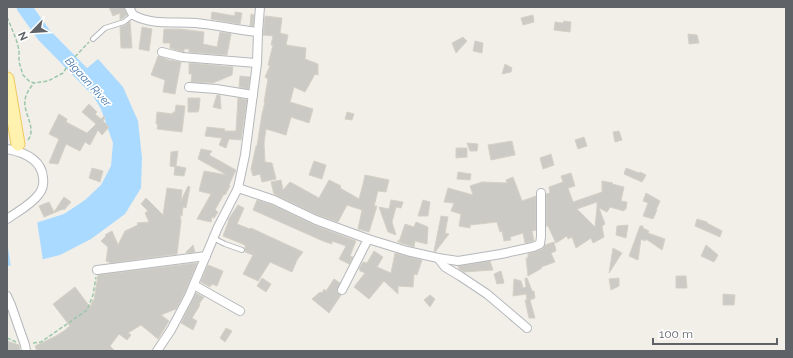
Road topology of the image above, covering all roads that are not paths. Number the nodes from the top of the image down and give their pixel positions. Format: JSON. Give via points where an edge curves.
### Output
{"nodes":[{"id":1,"x":129,"y":7,"type":"edge"},
{"id":2,"x":260,"y":7,"type":"edge"},
{"id":3,"x":133,"y":15,"type":"junction"},
{"id":4,"x":258,"y":32,"type":"junction"},
{"id":5,"x":93,"y":38,"type":"road end"},
{"id":6,"x":162,"y":52,"type":"dead end"},
{"id":7,"x":257,"y":63,"type":"junction"},
{"id":8,"x":7,"y":79,"type":"edge"},
{"id":9,"x":189,"y":87,"type":"dead end"},
{"id":10,"x":253,"y":95,"type":"junction"},
{"id":11,"x":13,"y":146,"type":"edge"},
{"id":12,"x":238,"y":188,"type":"junction"},
{"id":13,"x":540,"y":193,"type":"dead end"},
{"id":14,"x":7,"y":219,"type":"edge"},
{"id":15,"x":213,"y":238,"type":"junction"},
{"id":16,"x":368,"y":239,"type":"junction"},
{"id":17,"x":242,"y":250,"type":"dead end"},
{"id":18,"x":206,"y":256,"type":"junction"},
{"id":19,"x":438,"y":258,"type":"junction"},
{"id":20,"x":97,"y":270,"type":"road end"},
{"id":21,"x":194,"y":285,"type":"junction"},
{"id":22,"x":342,"y":290,"type":"dead end"},
{"id":23,"x":7,"y":296,"type":"edge"},
{"id":24,"x":240,"y":311,"type":"dead end"},
{"id":25,"x":528,"y":328,"type":"dead end"},
{"id":26,"x":26,"y":348,"type":"edge"},
{"id":27,"x":157,"y":351,"type":"edge"}],
"edges":[{"from":1,"to":3,"type":"street"},
{"from":2,"to":4,"type":"street"},
{"from":3,"to":4,"type":"street","via":[[146,21],[198,23]]},
{"from":3,"to":5,"type":"lane","via":[[124,22],[105,28]]},
{"from":4,"to":7,"type":"street"},
{"from":6,"to":7,"type":"street"},
{"from":7,"to":10,"type":"street"},
{"from":8,"to":11,"type":"main road"},
{"from":9,"to":10,"type":"street"},
{"from":10,"to":12,"type":"street"},
{"from":11,"to":14,"type":"street","via":[[38,164],[44,179],[43,188],[38,196]]},
{"from":12,"to":15,"type":"street"},
{"from":12,"to":16,"type":"street"},
{"from":13,"to":19,"type":"street","via":[[540,244],[458,261]]},
{"from":15,"to":17,"type":"lane"},
{"from":15,"to":18,"type":"street"},
{"from":16,"to":19,"type":"street"},
{"from":16,"to":22,"type":"street"},
{"from":18,"to":20,"type":"street"},
{"from":18,"to":21,"type":"street"},
{"from":19,"to":25,"type":"street","via":[[445,267],[487,294]]},
{"from":21,"to":24,"type":"street"},
{"from":21,"to":27,"type":"street"},
{"from":23,"to":26,"type":"street"}]}
